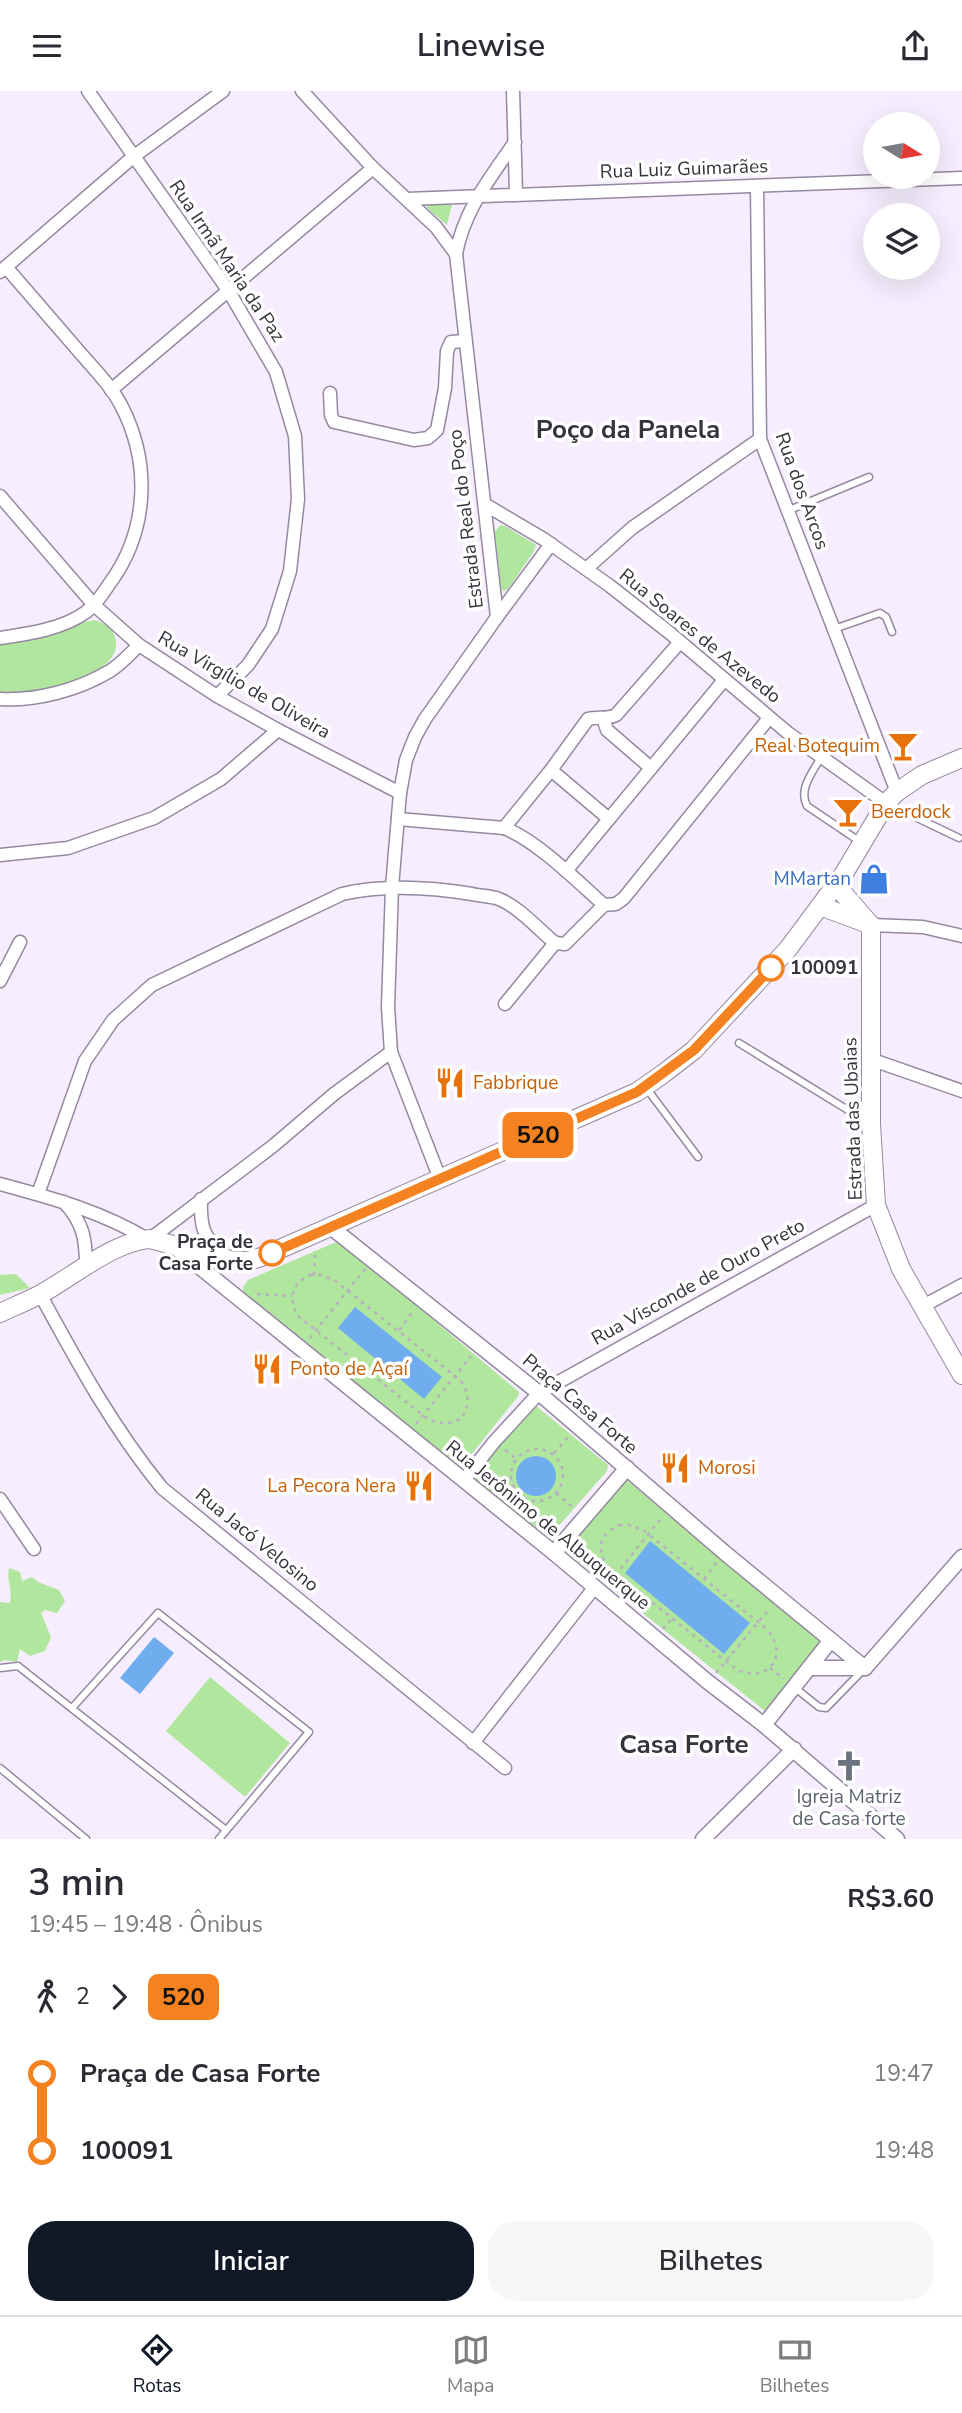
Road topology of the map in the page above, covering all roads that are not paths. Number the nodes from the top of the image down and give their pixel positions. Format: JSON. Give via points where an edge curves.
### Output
{"nodes":[{"id":1,"x":88,"y":91,"type":"edge"},
{"id":2,"x":223,"y":91,"type":"edge"},
{"id":3,"x":302,"y":91,"type":"edge"},
{"id":4,"x":513,"y":91,"type":"edge"},
{"id":5,"x":515,"y":142,"type":"junction"},
{"id":6,"x":134,"y":157,"type":"junction"},
{"id":7,"x":373,"y":168,"type":"junction"},
{"id":8,"x":962,"y":179,"type":"edge"},
{"id":9,"x":757,"y":186,"type":"junction"},
{"id":10,"x":516,"y":193,"type":"junction"},
{"id":11,"x":477,"y":197,"type":"junction"},
{"id":12,"x":407,"y":198,"type":"junction"},
{"id":13,"x":456,"y":254,"type":"junction"},
{"id":14,"x":3,"y":270,"type":"edge"},
{"id":15,"x":228,"y":290,"type":"junction"},
{"id":16,"x":465,"y":341,"type":"junction"},
{"id":17,"x":111,"y":390,"type":"junction"},
{"id":18,"x":330,"y":393,"type":"dead end"},
{"id":19,"x":760,"y":439,"type":"junction"},
{"id":20,"x":869,"y":477,"type":"dead end"},
{"id":21,"x":0,"y":496,"type":"edge"},
{"id":22,"x":486,"y":505,"type":"junction"},
{"id":23,"x":788,"y":511,"type":"junction"},
{"id":24,"x":551,"y":544,"type":"junction"},
{"id":25,"x":586,"y":569,"type":"junction"},
{"id":26,"x":94,"y":605,"type":"junction"},
{"id":27,"x":497,"y":617,"type":"junction"},
{"id":28,"x":834,"y":629,"type":"junction"},
{"id":29,"x":892,"y":632,"type":"dead end"},
{"id":30,"x":0,"y":638,"type":"edge"},
{"id":31,"x":680,"y":642,"type":"junction"},
{"id":32,"x":139,"y":645,"type":"junction"},
{"id":33,"x":724,"y":680,"type":"junction"},
{"id":34,"x":217,"y":696,"type":"junction"},
{"id":35,"x":0,"y":699,"type":"edge"},
{"id":36,"x":603,"y":718,"type":"junction"},
{"id":37,"x":769,"y":718,"type":"junction"},
{"id":38,"x":278,"y":730,"type":"junction"},
{"id":39,"x":821,"y":757,"type":"junction"},
{"id":40,"x":962,"y":758,"type":"edge"},
{"id":41,"x":651,"y":768,"type":"junction"},
{"id":42,"x":551,"y":770,"type":"junction"},
{"id":43,"x":400,"y":793,"type":"junction"},
{"id":44,"x":892,"y":798,"type":"junction"},
{"id":45,"x":398,"y":819,"type":"junction"},
{"id":46,"x":610,"y":819,"type":"junction"},
{"id":47,"x":503,"y":828,"type":"junction"},
{"id":48,"x":959,"y":838,"type":"dead end"},
{"id":49,"x":862,"y":843,"type":"junction"},
{"id":50,"x":0,"y":855,"type":"edge"},
{"id":51,"x":566,"y":871,"type":"junction"},
{"id":52,"x":836,"y":885,"type":"junction"},
{"id":53,"x":392,"y":887,"type":"junction"},
{"id":54,"x":604,"y":905,"type":"junction"},
{"id":55,"x":820,"y":906,"type":"junction"},
{"id":56,"x":870,"y":925,"type":"junction"},
{"id":57,"x":962,"y":936,"type":"edge"},
{"id":58,"x":20,"y":941,"type":"dead end"},
{"id":59,"x":555,"y":943,"type":"junction"},
{"id":60,"x":0,"y":981,"type":"edge"},
{"id":61,"x":505,"y":1004,"type":"dead end"},
{"id":62,"x":739,"y":1043,"type":"dead end"},
{"id":63,"x":391,"y":1052,"type":"junction"},
{"id":64,"x":870,"y":1059,"type":"junction"},
{"id":65,"x":645,"y":1087,"type":"junction"},
{"id":66,"x":962,"y":1091,"type":"edge"},
{"id":67,"x":871,"y":1124,"type":"junction"},
{"id":68,"x":698,"y":1157,"type":"dead end"},
{"id":69,"x":440,"y":1179,"type":"junction"},
{"id":70,"x":0,"y":1184,"type":"edge"},
{"id":71,"x":38,"y":1194,"type":"junction"},
{"id":72,"x":201,"y":1199,"type":"junction"},
{"id":73,"x":64,"y":1201,"type":"junction"},
{"id":74,"x":876,"y":1205,"type":"junction"},
{"id":75,"x":332,"y":1228,"type":"junction"},
{"id":76,"x":149,"y":1239,"type":"junction"},
{"id":77,"x":171,"y":1244,"type":"junction"},
{"id":78,"x":226,"y":1259,"type":"junction"},
{"id":79,"x":86,"y":1266,"type":"junction"},
{"id":80,"x":962,"y":1285,"type":"edge"},
{"id":81,"x":40,"y":1294,"type":"junction"},
{"id":82,"x":923,"y":1306,"type":"junction"},
{"id":83,"x":0,"y":1313,"type":"edge"},
{"id":84,"x":962,"y":1375,"type":"edge"},
{"id":85,"x":540,"y":1393,"type":"junction"},
{"id":86,"x":627,"y":1468,"type":"junction"},
{"id":87,"x":464,"y":1480,"type":"junction"},
{"id":88,"x":0,"y":1499,"type":"edge"},
{"id":89,"x":34,"y":1549,"type":"dead end"},
{"id":90,"x":554,"y":1553,"type":"junction"},
{"id":91,"x":962,"y":1557,"type":"edge"},
{"id":92,"x":597,"y":1590,"type":"junction"},
{"id":93,"x":831,"y":1640,"type":"junction"},
{"id":94,"x":0,"y":1668,"type":"edge"},
{"id":95,"x":809,"y":1668,"type":"junction"},
{"id":96,"x":865,"y":1668,"type":"junction"},
{"id":97,"x":794,"y":1687,"type":"junction"},
{"id":98,"x":72,"y":1709,"type":"junction"},
{"id":99,"x":764,"y":1725,"type":"junction"},
{"id":100,"x":473,"y":1743,"type":"junction"},
{"id":101,"x":794,"y":1749,"type":"junction"},
{"id":102,"x":0,"y":1768,"type":"edge"},
{"id":103,"x":505,"y":1768,"type":"dead end"},
{"id":104,"x":226,"y":1831,"type":"junction"},
{"id":105,"x":86,"y":1839,"type":"edge"},
{"id":106,"x":219,"y":1839,"type":"edge"},
{"id":107,"x":703,"y":1839,"type":"edge"},
{"id":108,"x":897,"y":1839,"type":"edge"}],
"edges":[{"from":1,"to":6,"type":"street","name":"Rua Irmã Maria da Paz"},
{"from":2,"to":6,"type":"street"},
{"from":3,"to":7,"type":"street"},
{"from":4,"to":5,"type":"street"},
{"from":5,"to":10,"type":"street"},
{"from":5,"to":11,"type":"street"},
{"from":6,"to":14,"type":"street"},
{"from":6,"to":15,"type":"street","name":"Rua Irmã Maria da Paz"},
{"from":7,"to":12,"type":"street"},
{"from":7,"to":15,"type":"street"},
{"from":8,"to":9,"type":"street","name":"Rua Luiz Guimarães"},
{"from":9,"to":10,"type":"street","name":"Rua Luiz Guimarães"},
{"from":9,"to":19,"type":"street","name":"Rua dos Arcos"},
{"from":10,"to":11,"type":"street","name":"Rua Luiz Guimarães"},
{"from":11,"to":12,"type":"street","name":"Rua Luiz Guimarães"},
{"from":11,"to":13,"type":"street","via":[[464,222]]},
{"from":12,"to":13,"type":"street"},
{"from":13,"to":16,"type":"street","name":"Estrada Real do Poço"},
{"from":14,"to":17,"type":"street"},
{"from":15,"to":17,"type":"street"},
{"from":15,"to":34,"type":"street","name":"Rua Irmã Maria da Paz","via":[[276,372],[295,436],[298,499],[290,571],[272,629],[248,665]]},
{"from":16,"to":18,"type":"street","via":[[451,342],[447,351],[438,430],[428,438],[414,440],[334,422]]},
{"from":16,"to":22,"type":"street","name":"Estrada Real do Poço"},
{"from":17,"to":26,"type":"street","via":[[138,448],[142,474],[139,523],[121,566]]},
{"from":19,"to":23,"type":"street","name":"Rua dos Arcos"},
{"from":19,"to":25,"type":"street","via":[[632,528]]},
{"from":20,"to":23,"type":"lane"},
{"from":21,"to":26,"type":"street","name":"Rua Virgílio de Oliveira"},
{"from":22,"to":24,"type":"street","name":"Rua Soares de Azevedo"},
{"from":22,"to":27,"type":"street","name":"Estrada Real do Poço"},
{"from":23,"to":28,"type":"street","name":"Rua dos Arcos"},
{"from":24,"to":25,"type":"street","name":"Rua Soares de Azevedo"},
{"from":24,"to":27,"type":"street"},
{"from":25,"to":31,"type":"street","name":"Rua Soares de Azevedo"},
{"from":26,"to":30,"type":"street","via":[[68,622]]},
{"from":26,"to":32,"type":"street","name":"Rua Virgílio de Oliveira"},
{"from":27,"to":43,"type":"street","name":"Estrada Real do Poço","via":[[415,737]]},
{"from":28,"to":29,"type":"lane","via":[[880,613]]},
{"from":28,"to":44,"type":"street","name":"Rua dos Arcos"},
{"from":31,"to":33,"type":"street","name":"Rua Soares de Azevedo"},
{"from":31,"to":36,"type":"street","via":[[616,715]]},
{"from":32,"to":34,"type":"street","name":"Rua Virgílio de Oliveira"},
{"from":32,"to":35,"type":"street","via":[[111,671],[80,685],[46,696]]},
{"from":33,"to":37,"type":"street","name":"Rua Soares de Azevedo"},
{"from":33,"to":41,"type":"street"},
{"from":34,"to":38,"type":"street","name":"Rua Virgílio de Oliveira"},
{"from":36,"to":41,"type":"street","via":[[607,730]]},
{"from":36,"to":42,"type":"street","via":[[588,719]]},
{"from":37,"to":39,"type":"street","name":"Rua Soares de Azevedo"},
{"from":37,"to":54,"type":"street","via":[[624,898]]},
{"from":38,"to":43,"type":"street","name":"Rua Virgílio de Oliveira"},
{"from":38,"to":50,"type":"street","via":[[221,779],[155,818],[68,848]]},
{"from":39,"to":44,"type":"street","name":"Rua Soares de Azevedo"},
{"from":39,"to":49,"type":"lane","via":[[803,799]]},
{"from":40,"to":44,"type":"main road","via":[[922,775]]},
{"from":41,"to":46,"type":"street"},
{"from":42,"to":46,"type":"street"},
{"from":42,"to":47,"type":"street"},
{"from":43,"to":45,"type":"street","name":"Estrada Real do Poço"},
{"from":44,"to":48,"type":"lane"},
{"from":44,"to":49,"type":"main road"},
{"from":45,"to":47,"type":"street"},
{"from":45,"to":53,"type":"street","name":"Estrada Real do Poço"},
{"from":46,"to":51,"type":"street"},
{"from":47,"to":51,"type":"street"},
{"from":49,"to":52,"type":"main road"},
{"from":51,"to":54,"type":"street"},
{"from":52,"to":55,"type":"main road"},
{"from":52,"to":56,"type":"main road"},
{"from":53,"to":59,"type":"street","via":[[499,899]]},
{"from":53,"to":63,"type":"street","name":"Estrada Real do Poço"},
{"from":53,"to":71,"type":"street","via":[[342,894],[152,985],[113,1020],[85,1061]]},
{"from":54,"to":59,"type":"street","via":[[567,942]]},
{"from":55,"to":56,"type":"main road"},
{"from":55,"to":65,"type":"main road","via":[[729,1014],[694,1050]]},
{"from":56,"to":57,"type":"street","via":[[923,927]]},
{"from":56,"to":64,"type":"main road","name":"Estrada das Ubaias"},
{"from":58,"to":60,"type":"street"},
{"from":59,"to":61,"type":"street"},
{"from":62,"to":67,"type":"lane"},
{"from":63,"to":69,"type":"street","name":"Estrada Real do Poço"},
{"from":63,"to":72,"type":"street"},
{"from":64,"to":66,"type":"street"},
{"from":64,"to":67,"type":"main road","name":"Estrada das Ubaias"},
{"from":65,"to":68,"type":"lane"},
{"from":65,"to":69,"type":"main road"},
{"from":67,"to":74,"type":"main road","name":"Estrada das Ubaias"},
{"from":69,"to":75,"type":"main road"},
{"from":70,"to":71,"type":"street"},
{"from":71,"to":73,"type":"street"},
{"from":72,"to":76,"type":"street"},
{"from":72,"to":78,"type":"street","via":[[202,1229]]},
{"from":73,"to":76,"type":"street"},
{"from":73,"to":79,"type":"street","via":[[82,1228]]},
{"from":74,"to":82,"type":"main road","name":"Estrada das Ubaias","via":[[901,1269]]},
{"from":74,"to":85,"type":"street","name":"Rua Visconde de Ouro Preto"},
{"from":75,"to":78,"type":"main road","via":[[249,1261]]},
{"from":75,"to":85,"type":"street","name":"Praça Casa Forte"},
{"from":76,"to":77,"type":"main road"},
{"from":76,"to":79,"type":"main road"},
{"from":77,"to":78,"type":"main road"},
{"from":77,"to":87,"type":"street","name":"Rua Jerônimo de Albuquerque"},
{"from":79,"to":81,"type":"main road"},
{"from":80,"to":82,"type":"street"},
{"from":81,"to":83,"type":"main road"},
{"from":81,"to":100,"type":"street","name":"Rua Jacó Velosino","via":[[106,1412],[162,1488]]},
{"from":82,"to":84,"type":"main road","name":"Estrada das Ubaias"},
{"from":85,"to":86,"type":"street","name":"Praça Casa Forte"},
{"from":85,"to":87,"type":"street"},
{"from":86,"to":90,"type":"street"},
{"from":86,"to":93,"type":"street","name":"Praça Casa Forte"},
{"from":87,"to":90,"type":"street","name":"Rua Jerônimo de Albuquerque"},
{"from":88,"to":89,"type":"street"},
{"from":90,"to":92,"type":"street","name":"Rua Jerônimo de Albuquerque"},
{"from":91,"to":96,"type":"street"},
{"from":92,"to":99,"type":"street","name":"Rua Jerônimo de Albuquerque"},
{"from":92,"to":100,"type":"street"},
{"from":93,"to":95,"type":"street"},
{"from":93,"to":96,"type":"street","name":"Praça Casa Forte"},
{"from":94,"to":98,"type":"lane","via":[[18,1666]]},
{"from":95,"to":96,"type":"street"},
{"from":95,"to":97,"type":"street"},
{"from":96,"to":97,"type":"lane","via":[[826,1708]]},
{"from":97,"to":99,"type":"street"},
{"from":98,"to":104,"type":"lane"},
{"from":98,"to":104,"type":"lane","via":[[158,1613],[309,1732]]},
{"from":99,"to":101,"type":"street","name":"Rua Jerônimo de Albuquerque"},
{"from":100,"to":103,"type":"street","name":"Rua Jacó Velosino"},
{"from":101,"to":107,"type":"street"},
{"from":101,"to":108,"type":"street","name":"Rua Jerônimo de Albuquerque"},
{"from":102,"to":105,"type":"lane"},
{"from":104,"to":106,"type":"lane"}]}
